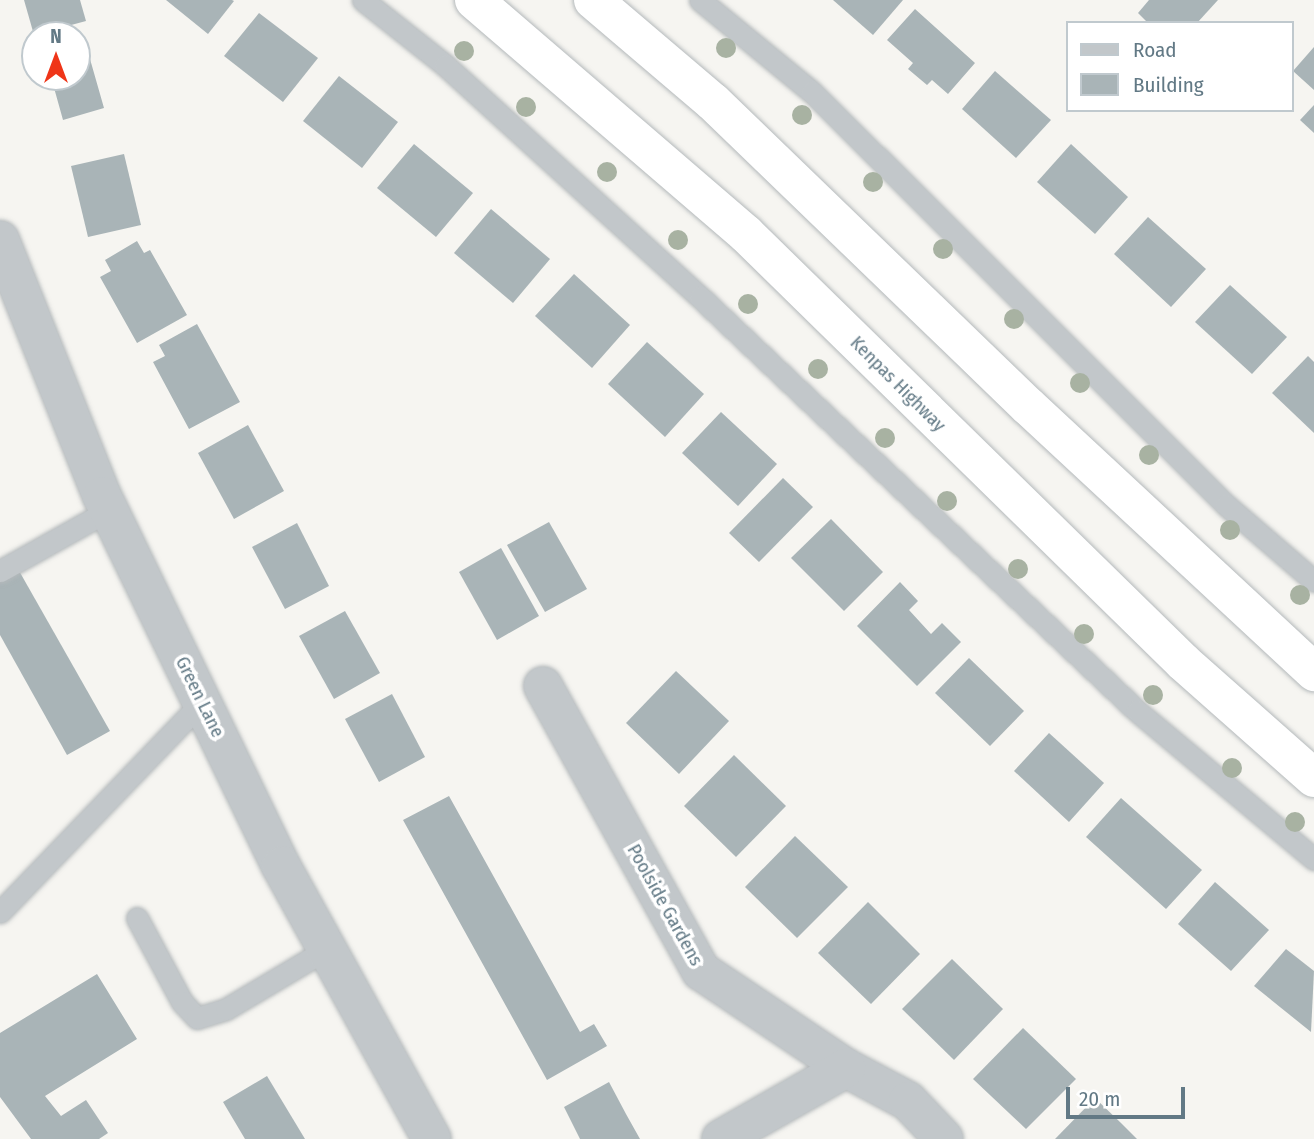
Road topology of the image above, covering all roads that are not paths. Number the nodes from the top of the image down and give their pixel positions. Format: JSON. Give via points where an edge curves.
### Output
{"nodes":[{"id":1,"x":363,"y":0,"type":"edge"},
{"id":2,"x":474,"y":0,"type":"edge"},
{"id":3,"x":593,"y":0,"type":"edge"},
{"id":4,"x":700,"y":0,"type":"edge"},
{"id":5,"x":0,"y":242,"type":"edge"},
{"id":6,"x":109,"y":510,"type":"junction"},
{"id":7,"x":0,"y":570,"type":"edge"},
{"id":8,"x":1314,"y":581,"type":"edge"},
{"id":9,"x":1311,"y":671,"type":"edge"},
{"id":10,"x":543,"y":686,"type":"dead end"},
{"id":11,"x":202,"y":702,"type":"junction"},
{"id":12,"x":1314,"y":778,"type":"edge"},
{"id":13,"x":1314,"y":859,"type":"edge"},
{"id":14,"x":0,"y":912,"type":"edge"},
{"id":15,"x":137,"y":918,"type":"dead end"},
{"id":16,"x":327,"y":949,"type":"junction"},
{"id":17,"x":846,"y":1068,"type":"junction"},
{"id":18,"x":432,"y":1139,"type":"edge"},
{"id":19,"x":721,"y":1139,"type":"edge"},
{"id":20,"x":944,"y":1139,"type":"edge"}],
"edges":[{"from":1,"to":13,"type":"lane","via":[[445,65],[700,297],[1137,711]]},
{"from":2,"to":12,"type":"highway","name":"Kenpas Highway","via":[[746,234],[1183,662]]},
{"from":3,"to":9,"type":"highway","via":[[733,120]]},
{"from":4,"to":8,"type":"lane","via":[[812,92],[1226,505]]},
{"from":5,"to":6,"type":"street","name":"Green Lane"},
{"from":6,"to":7,"type":"lane"},
{"from":6,"to":11,"type":"street","name":"Green Lane"},
{"from":10,"to":17,"type":"street","name":"Poolside Gardens","via":[[701,971]]},
{"from":11,"to":14,"type":"lane"},
{"from":11,"to":16,"type":"street","name":"Green Lane"},
{"from":15,"to":16,"type":"lane","via":[[182,1002],[197,1018],[226,1009]]},
{"from":16,"to":18,"type":"street","name":"Green Lane"},
{"from":17,"to":19,"type":"street"},
{"from":17,"to":20,"type":"street","name":"Poolside Gardens","via":[[908,1101]]}]}
